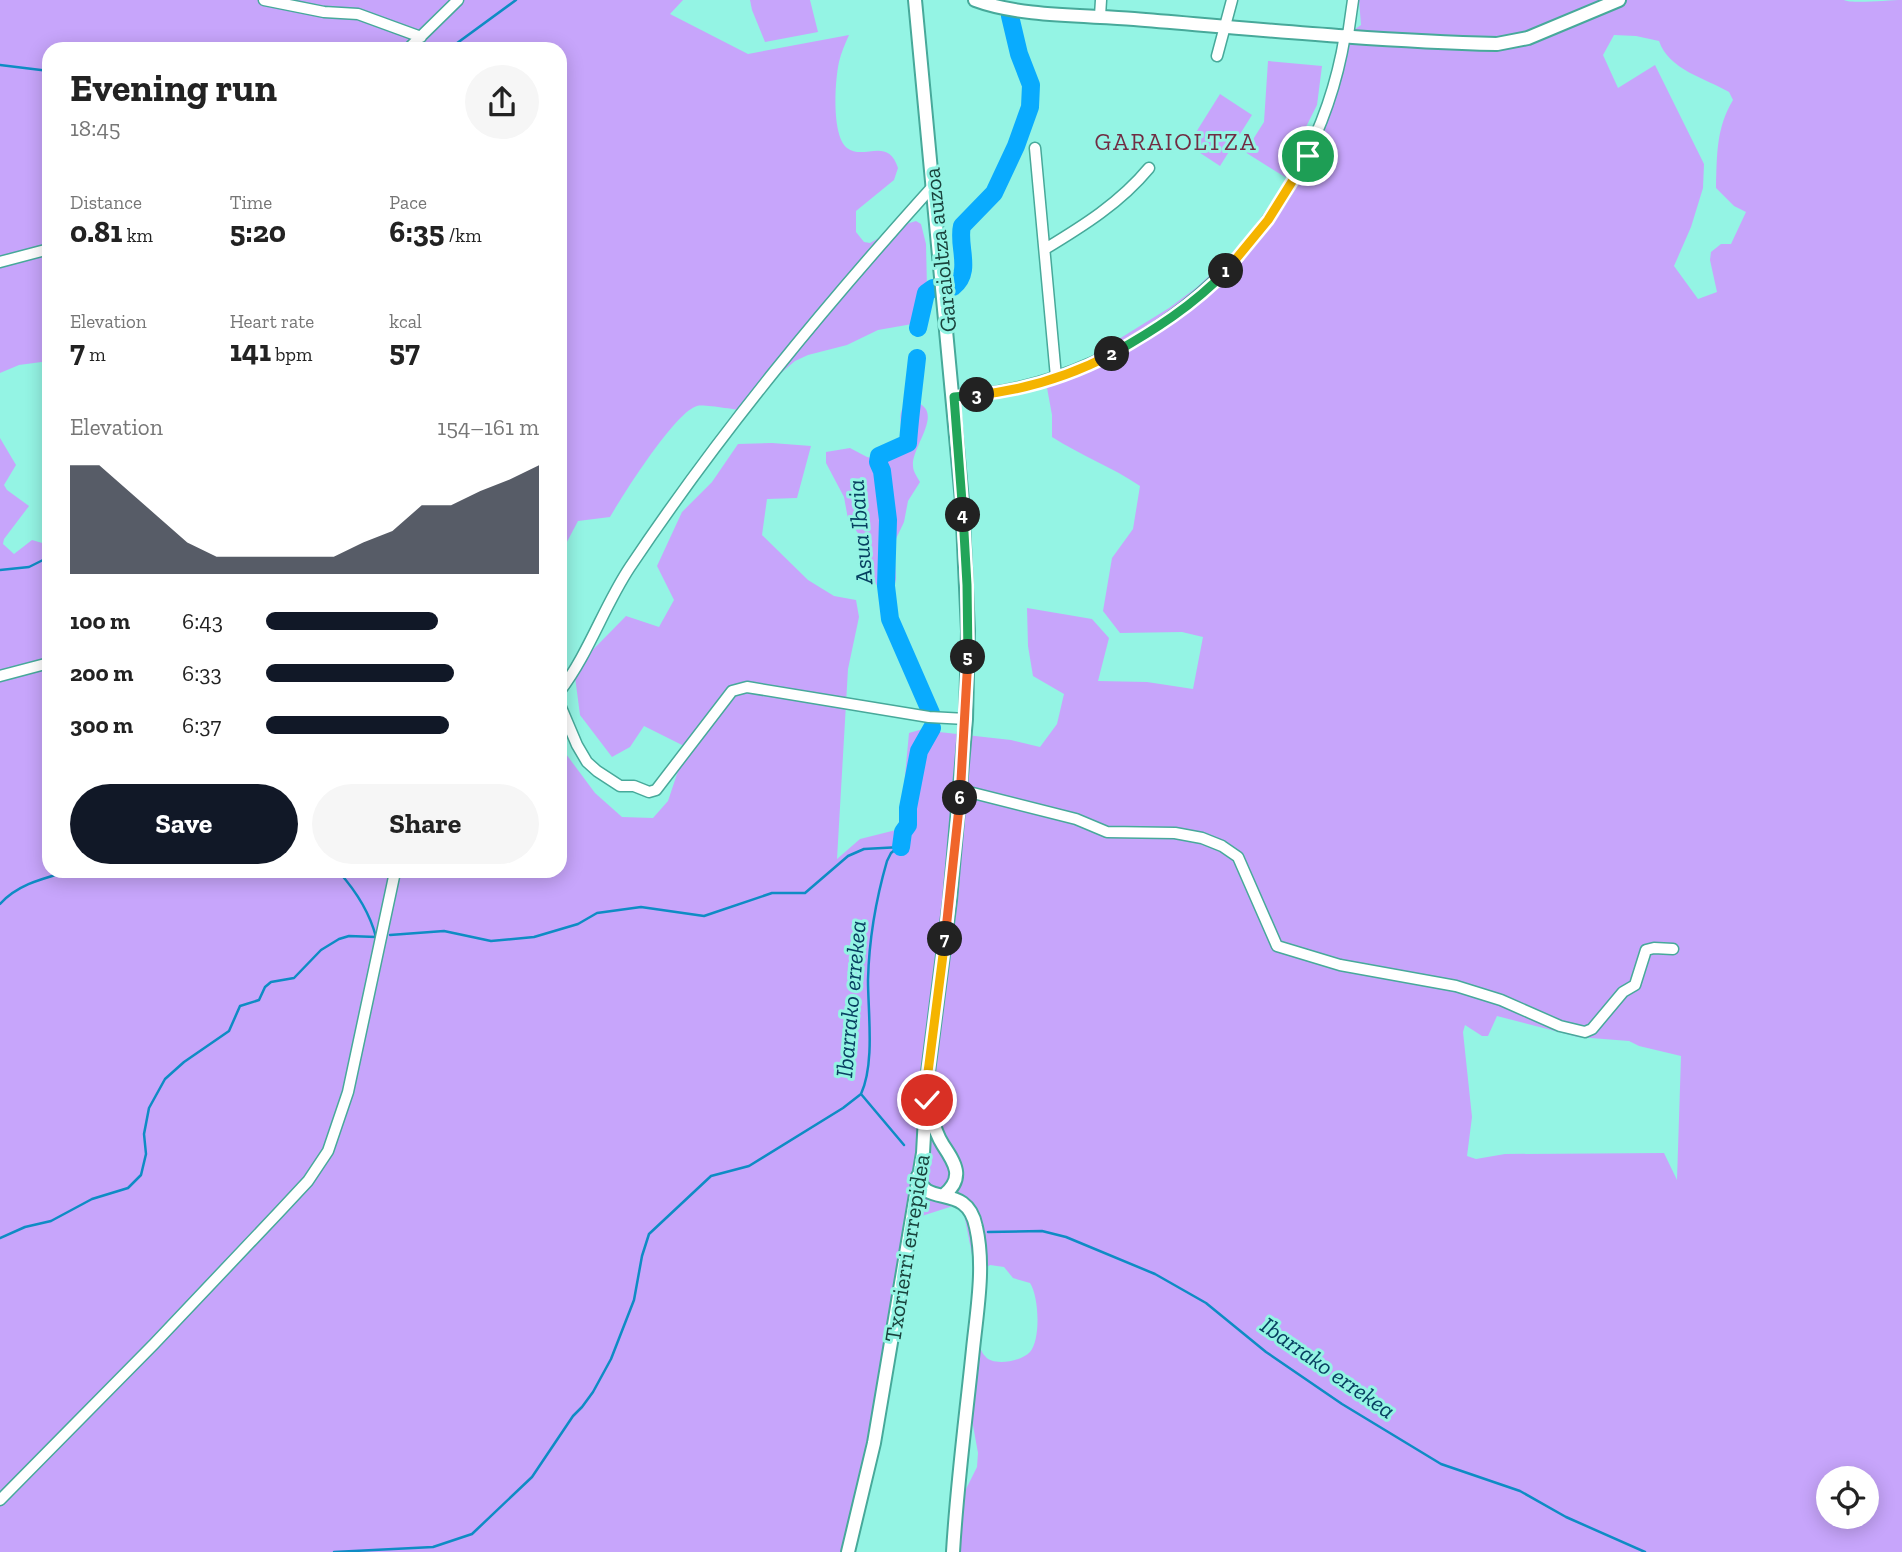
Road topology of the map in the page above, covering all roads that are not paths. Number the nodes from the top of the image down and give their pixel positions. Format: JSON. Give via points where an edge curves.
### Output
{"nodes":[{"id":1,"x":264,"y":0,"type":"edge"},
{"id":2,"x":458,"y":0,"type":"edge"},
{"id":3,"x":915,"y":0,"type":"edge"},
{"id":4,"x":975,"y":0,"type":"edge"},
{"id":5,"x":1101,"y":0,"type":"edge"},
{"id":6,"x":1232,"y":0,"type":"edge"},
{"id":7,"x":1353,"y":0,"type":"edge"},
{"id":8,"x":1619,"y":0,"type":"edge"},
{"id":9,"x":1018,"y":5,"type":"edge"},
{"id":10,"x":1100,"y":16,"type":"junction"},
{"id":11,"x":1226,"y":27,"type":"junction"},
{"id":12,"x":1347,"y":35,"type":"junction"},
{"id":13,"x":421,"y":37,"type":"junction"},
{"id":14,"x":416,"y":42,"type":"edge"},
{"id":15,"x":1217,"y":56,"type":"dead end"},
{"id":16,"x":1035,"y":148,"type":"dead end"},
{"id":17,"x":1149,"y":168,"type":"dead end"},
{"id":18,"x":933,"y":186,"type":"junction"},
{"id":19,"x":1045,"y":249,"type":"junction"},
{"id":20,"x":42,"y":251,"type":"edge"},
{"id":21,"x":0,"y":262,"type":"edge"},
{"id":22,"x":1056,"y":377,"type":"junction"},
{"id":23,"x":954,"y":397,"type":"junction"},
{"id":24,"x":42,"y":665,"type":"edge"},
{"id":25,"x":0,"y":676,"type":"edge"},
{"id":26,"x":567,"y":680,"type":"edge"},
{"id":27,"x":966,"y":719,"type":"junction"},
{"id":28,"x":567,"y":720,"type":"edge"},
{"id":29,"x":961,"y":790,"type":"junction"},
{"id":30,"x":394,"y":878,"type":"edge"},
{"id":31,"x":1673,"y":949,"type":"dead end"},
{"id":32,"x":927,"y":1100,"type":"junction"},
{"id":33,"x":943,"y":1145,"type":"junction"},
{"id":34,"x":923,"y":1153,"type":"junction"},
{"id":35,"x":918,"y":1176,"type":"junction"},
{"id":36,"x":940,"y":1195,"type":"junction"},
{"id":37,"x":913,"y":1219,"type":"junction"},
{"id":38,"x":0,"y":1500,"type":"edge"},
{"id":39,"x":848,"y":1552,"type":"edge"},
{"id":40,"x":953,"y":1552,"type":"edge"}],
"edges":[{"from":1,"to":13,"type":"street","via":[[358,14]]},
{"from":2,"to":13,"type":"street"},
{"from":3,"to":18,"type":"street","name":"Garaioltza auzoa"},
{"from":4,"to":9,"type":"street"},
{"from":5,"to":10,"type":"street"},
{"from":6,"to":11,"type":"street"},
{"from":7,"to":12,"type":"street"},
{"from":8,"to":12,"type":"street","via":[[1505,43]]},
{"from":9,"to":10,"type":"street"},
{"from":10,"to":11,"type":"street"},
{"from":11,"to":12,"type":"street"},
{"from":11,"to":15,"type":"street"},
{"from":12,"to":22,"type":"street","via":[[1327,111],[1308,156],[1247,248],[1191,303],[1157,327],[1106,357]]},
{"from":13,"to":14,"type":"street"},
{"from":16,"to":19,"type":"street"},
{"from":17,"to":19,"type":"street","via":[[1115,203]]},
{"from":18,"to":23,"type":"street","name":"Garaioltza auzoa"},
{"from":18,"to":26,"type":"street","via":[[734,419],[629,569]]},
{"from":19,"to":22,"type":"street"},
{"from":20,"to":21,"type":"street"},
{"from":22,"to":23,"type":"street"},
{"from":23,"to":27,"type":"street","name":"Txorierri errepidea","via":[[967,585]]},
{"from":24,"to":25,"type":"street"},
{"from":27,"to":28,"type":"street","via":[[738,688],[656,790],[649,792],[620,786],[597,771],[587,762]]},
{"from":27,"to":29,"type":"street","name":"Txorierri errepidea"},
{"from":29,"to":31,"type":"street","via":[[1076,819],[1107,832],[1175,833],[1212,842],[1238,857],[1277,946],[1340,965],[1456,986],[1586,1032],[1635,985],[1646,950]]},
{"from":29,"to":32,"type":"street","name":"Txorierri errepidea"},
{"from":30,"to":38,"type":"street","via":[[348,1092],[328,1151],[308,1181]]},
{"from":32,"to":33,"type":"street"},
{"from":32,"to":34,"type":"street","name":"Txorierri errepidea"},
{"from":33,"to":34,"type":"street","via":[[931,1145]]},
{"from":33,"to":36,"type":"street","via":[[957,1174],[953,1188]]},
{"from":34,"to":35,"type":"street","name":"Txorierri errepidea"},
{"from":35,"to":36,"type":"street","via":[[923,1189]]},
{"from":35,"to":37,"type":"street","name":"Txorierri errepidea"},
{"from":36,"to":37,"type":"street","via":[[920,1208]]},
{"from":36,"to":40,"type":"street","via":[[956,1198],[967,1207],[977,1231],[979,1265]]},
{"from":37,"to":39,"type":"street","name":"Txorierri errepidea","via":[[874,1443]]}]}
